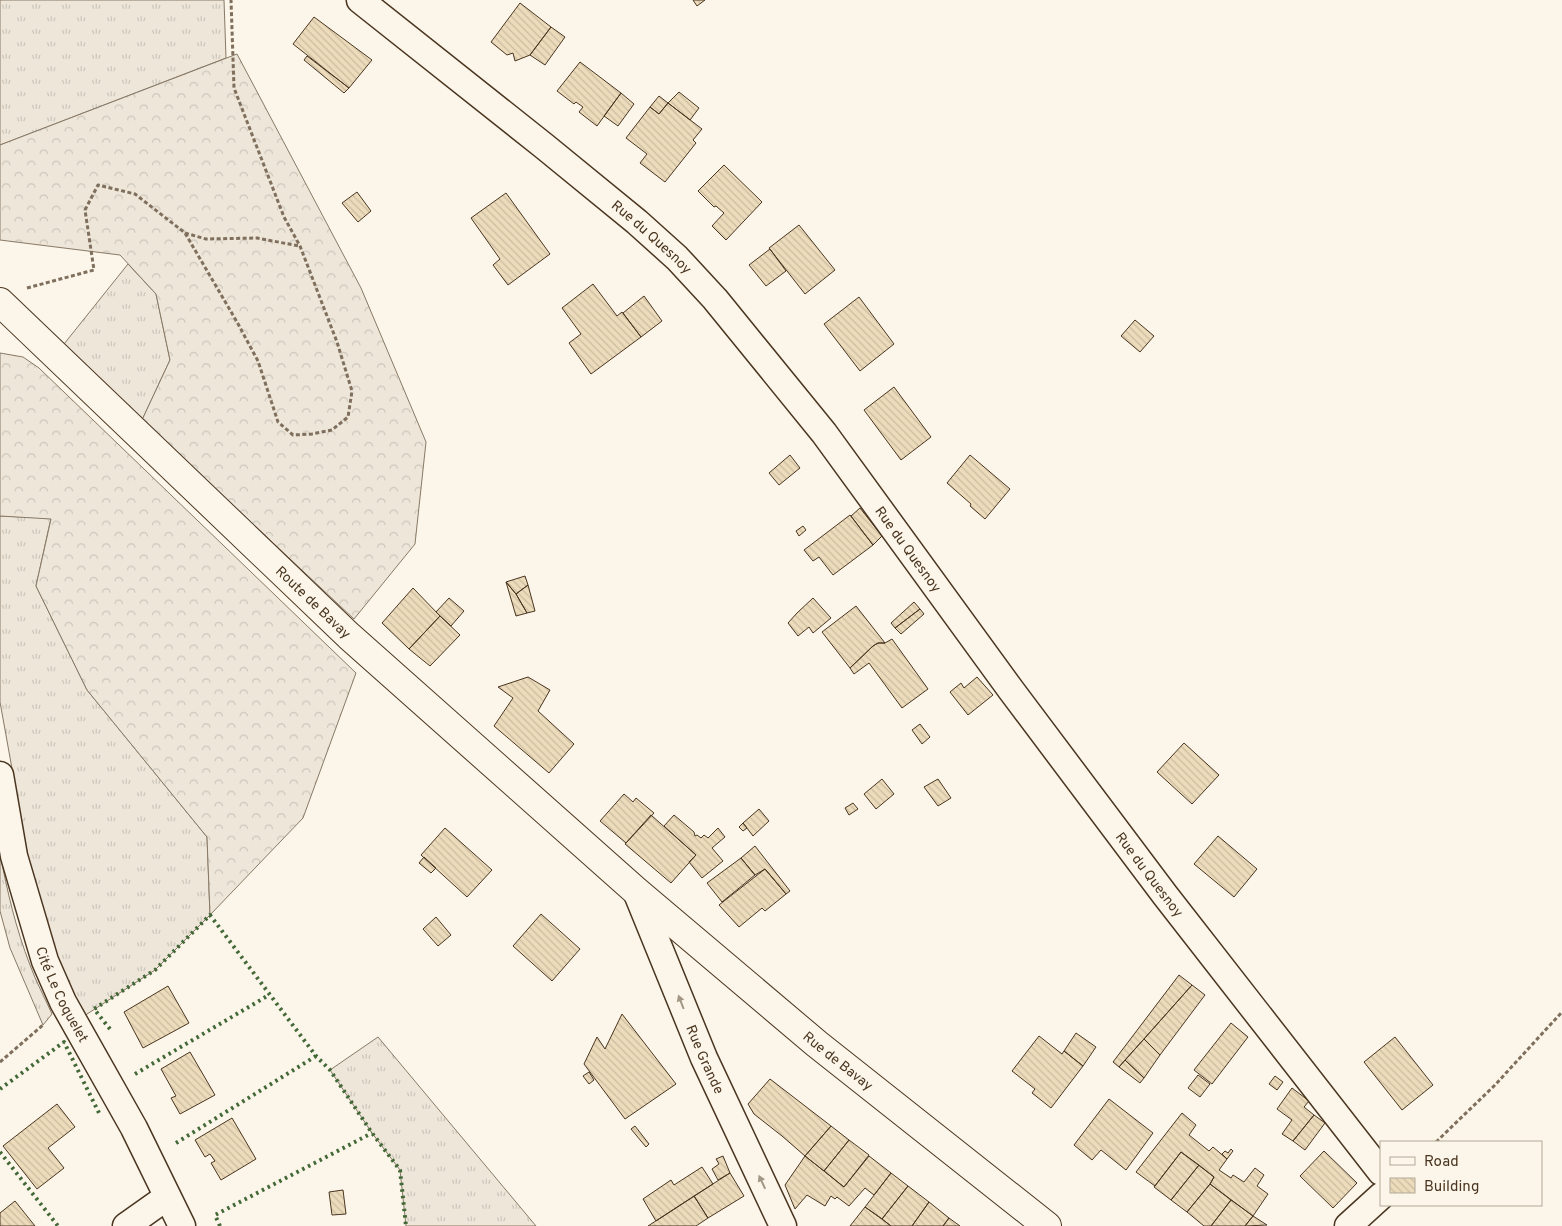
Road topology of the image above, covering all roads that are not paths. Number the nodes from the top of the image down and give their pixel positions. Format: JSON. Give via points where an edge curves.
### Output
{"nodes":[{"id":1,"x":360,"y":0,"type":"edge"},
{"id":2,"x":9,"y":296,"type":"edge"},
{"id":3,"x":0,"y":775,"type":"edge"},
{"id":4,"x":636,"y":890,"type":"junction"},
{"id":5,"x":1380,"y":1171,"type":"edge"},
{"id":6,"x":167,"y":1197,"type":"junction"},
{"id":7,"x":1380,"y":1197,"type":"edge"},
{"id":8,"x":126,"y":1226,"type":"edge"},
{"id":9,"x":182,"y":1226,"type":"edge"},
{"id":10,"x":783,"y":1226,"type":"edge"},
{"id":11,"x":1047,"y":1226,"type":"edge"},
{"id":12,"x":1348,"y":1226,"type":"edge"}],
"edges":[{"from":1,"to":5,"type":"street","name":"Rue du Quesnoy","via":[[636,222],[677,258],[715,299],[824,433],[1159,888]]},
{"from":2,"to":4,"type":"main road","name":"Route de Bavay","via":[[349,636]]},
{"from":3,"to":6,"type":"street","name":"Cité Le Coquelet","via":[[14,856],[45,961],[63,1002],[134,1128]]},
{"from":10,"to":4,"type":"street","name":"Rue Grande","one_way":true,"via":[[704,1058]]},
{"from":4,"to":11,"type":"main road","name":"Rue de Bavay","via":[[817,1044]]},
{"from":6,"to":8,"type":"street"},
{"from":6,"to":9,"type":"street","name":"Cité Le Coquelet"},
{"from":7,"to":12,"type":"street"}]}
